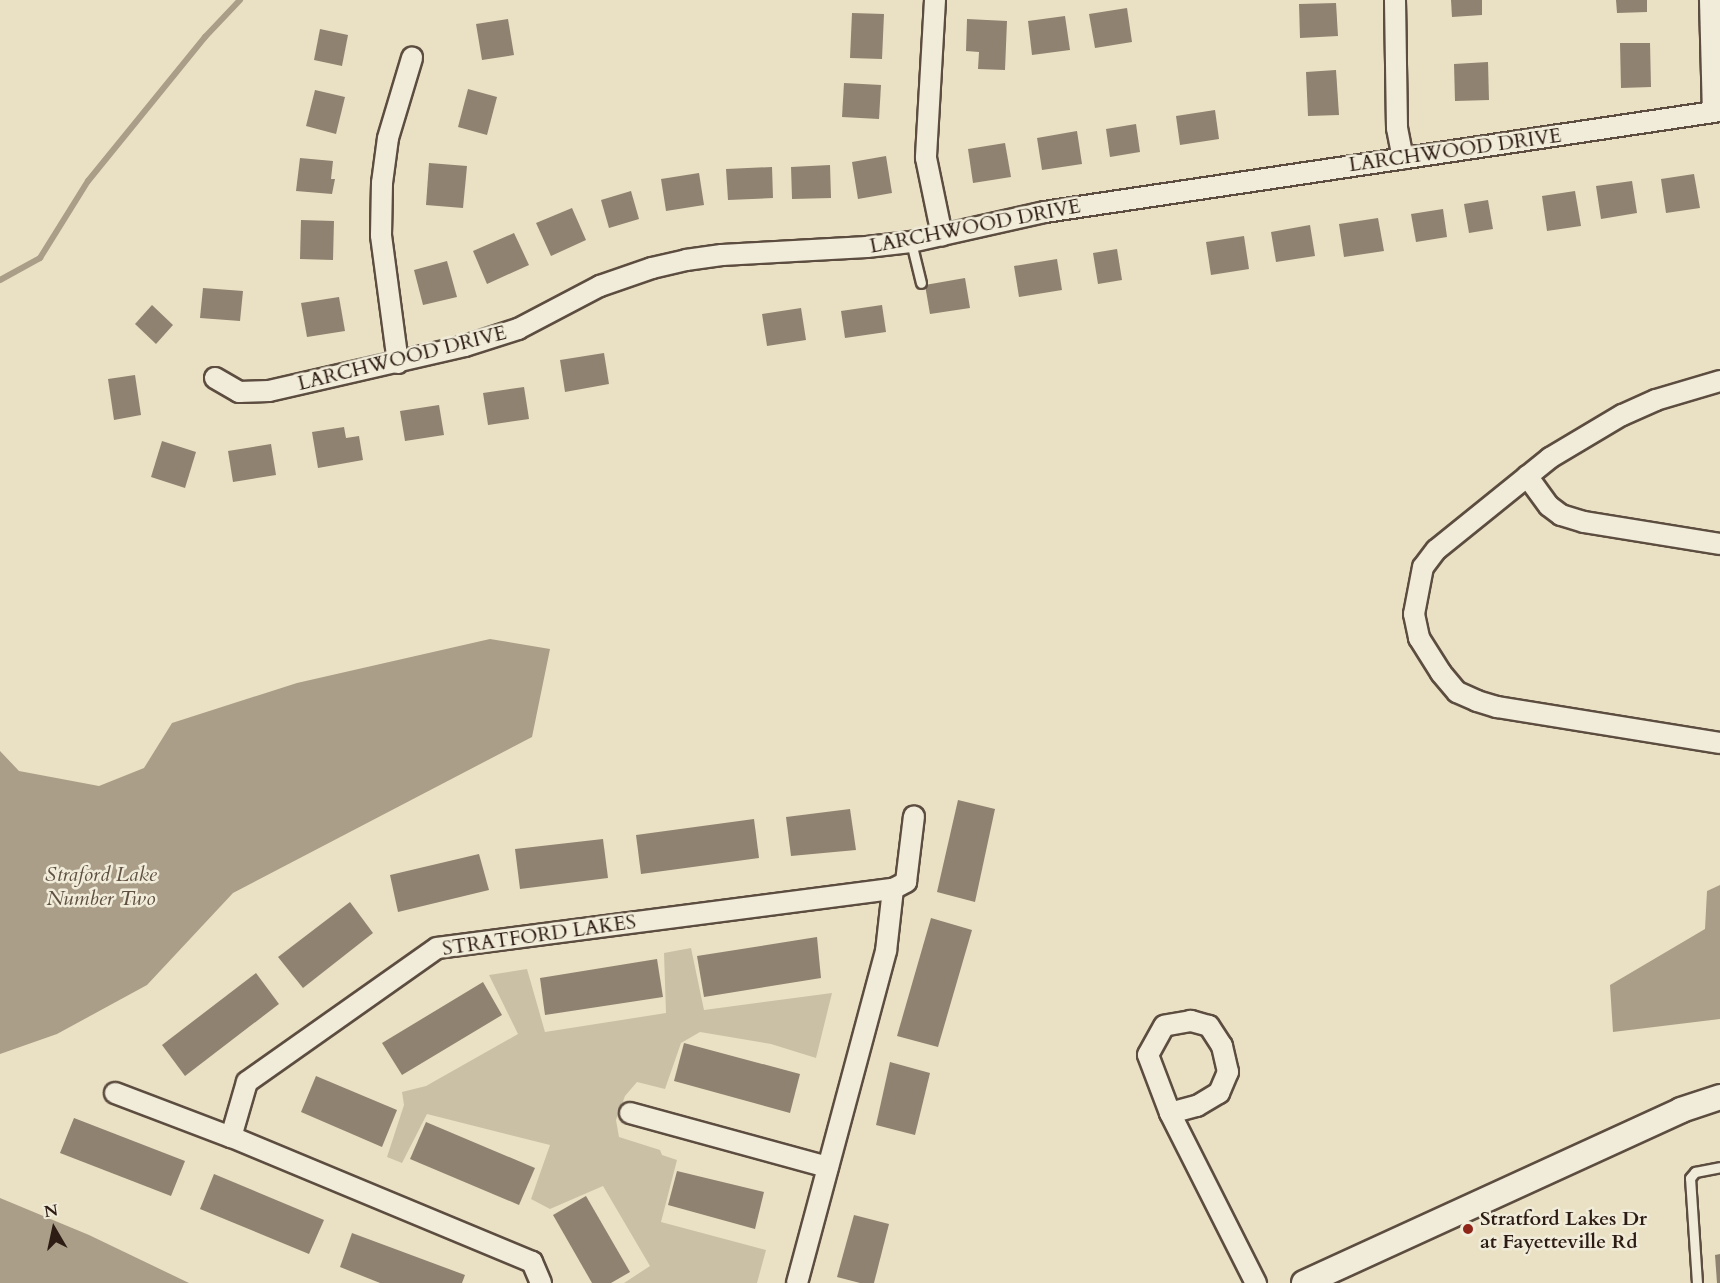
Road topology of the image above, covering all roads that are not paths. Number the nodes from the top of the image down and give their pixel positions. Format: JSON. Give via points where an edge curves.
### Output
{"nodes":[{"id":1,"x":935,"y":0,"type":"edge"},
{"id":2,"x":1395,"y":0,"type":"edge"},
{"id":3,"x":1710,"y":0,"type":"edge"},
{"id":4,"x":412,"y":57,"type":"dead end"},
{"id":5,"x":1717,"y":111,"type":"edge"},
{"id":6,"x":1403,"y":158,"type":"junction"},
{"id":7,"x":942,"y":235,"type":"junction"},
{"id":8,"x":911,"y":242,"type":"junction"},
{"id":9,"x":921,"y":283,"type":"dead end"},
{"id":10,"x":398,"y":363,"type":"junction"},
{"id":11,"x":215,"y":378,"type":"dead end"},
{"id":12,"x":1720,"y":381,"type":"edge"},
{"id":13,"x":1527,"y":476,"type":"junction"},
{"id":14,"x":1720,"y":544,"type":"edge"},
{"id":15,"x":1720,"y":743,"type":"edge"},
{"id":16,"x":914,"y":816,"type":"dead end"},
{"id":17,"x":894,"y":890,"type":"junction"},
{"id":18,"x":115,"y":1093,"type":"dead end"},
{"id":19,"x":1720,"y":1097,"type":"edge"},
{"id":20,"x":630,"y":1113,"type":"dead end"},
{"id":21,"x":1170,"y":1113,"type":"junction"},
{"id":22,"x":231,"y":1137,"type":"junction"},
{"id":23,"x":828,"y":1167,"type":"junction"},
{"id":24,"x":1720,"y":1167,"type":"edge"},
{"id":25,"x":541,"y":1283,"type":"edge"},
{"id":26,"x":797,"y":1283,"type":"edge"},
{"id":27,"x":1257,"y":1283,"type":"edge"},
{"id":28,"x":1304,"y":1283,"type":"edge"},
{"id":29,"x":1697,"y":1283,"type":"edge"}],
"edges":[{"from":1,"to":7,"type":"street","via":[[926,158]]},
{"from":2,"to":6,"type":"street","via":[[1397,128]]},
{"from":3,"to":5,"type":"street"},
{"from":4,"to":10,"type":"street","via":[[388,138],[382,183],[381,235]]},
{"from":5,"to":6,"type":"street","name":"LARCHWOOD DRIVE"},
{"from":6,"to":7,"type":"street","name":"LARCHWOOD DRIVE","via":[[1045,212]]},
{"from":7,"to":8,"type":"street","name":"LARCHWOOD DRIVE"},
{"from":8,"to":9,"type":"lane"},
{"from":8,"to":10,"type":"street","name":"LARCHWOOD DRIVE","via":[[722,255],[652,268],[600,286],[518,329]]},
{"from":10,"to":11,"type":"street","name":"LARCHWOOD DRIVE","via":[[270,392],[239,392]]},
{"from":12,"to":13,"type":"street","via":[[1656,400],[1622,415]]},
{"from":13,"to":14,"type":"street","via":[[1549,506],[1561,515]]},
{"from":13,"to":15,"type":"street","via":[[1436,550],[1423,567],[1414,614],[1419,638],[1441,673],[1457,692],[1497,707]]},
{"from":16,"to":17,"type":"street","via":[[906,882]]},
{"from":17,"to":22,"type":"street","name":"STRATFORD LAKES","via":[[436,948],[247,1082]]},
{"from":17,"to":23,"type":"street","via":[[886,951]]},
{"from":18,"to":22,"type":"street"},
{"from":19,"to":28,"type":"street","via":[[1670,1114]]},
{"from":20,"to":23,"type":"street"},
{"from":21,"to":21,"type":"street","via":[[1197,1106],[1220,1094],[1228,1072],[1222,1046],[1209,1026],[1191,1021],[1164,1026],[1148,1055]]},
{"from":21,"to":27,"type":"street"},
{"from":22,"to":25,"type":"street","via":[[532,1262]]},
{"from":23,"to":26,"type":"street"},
{"from":24,"to":29,"type":"lane","via":[[1695,1172],[1690,1178]]}]}
